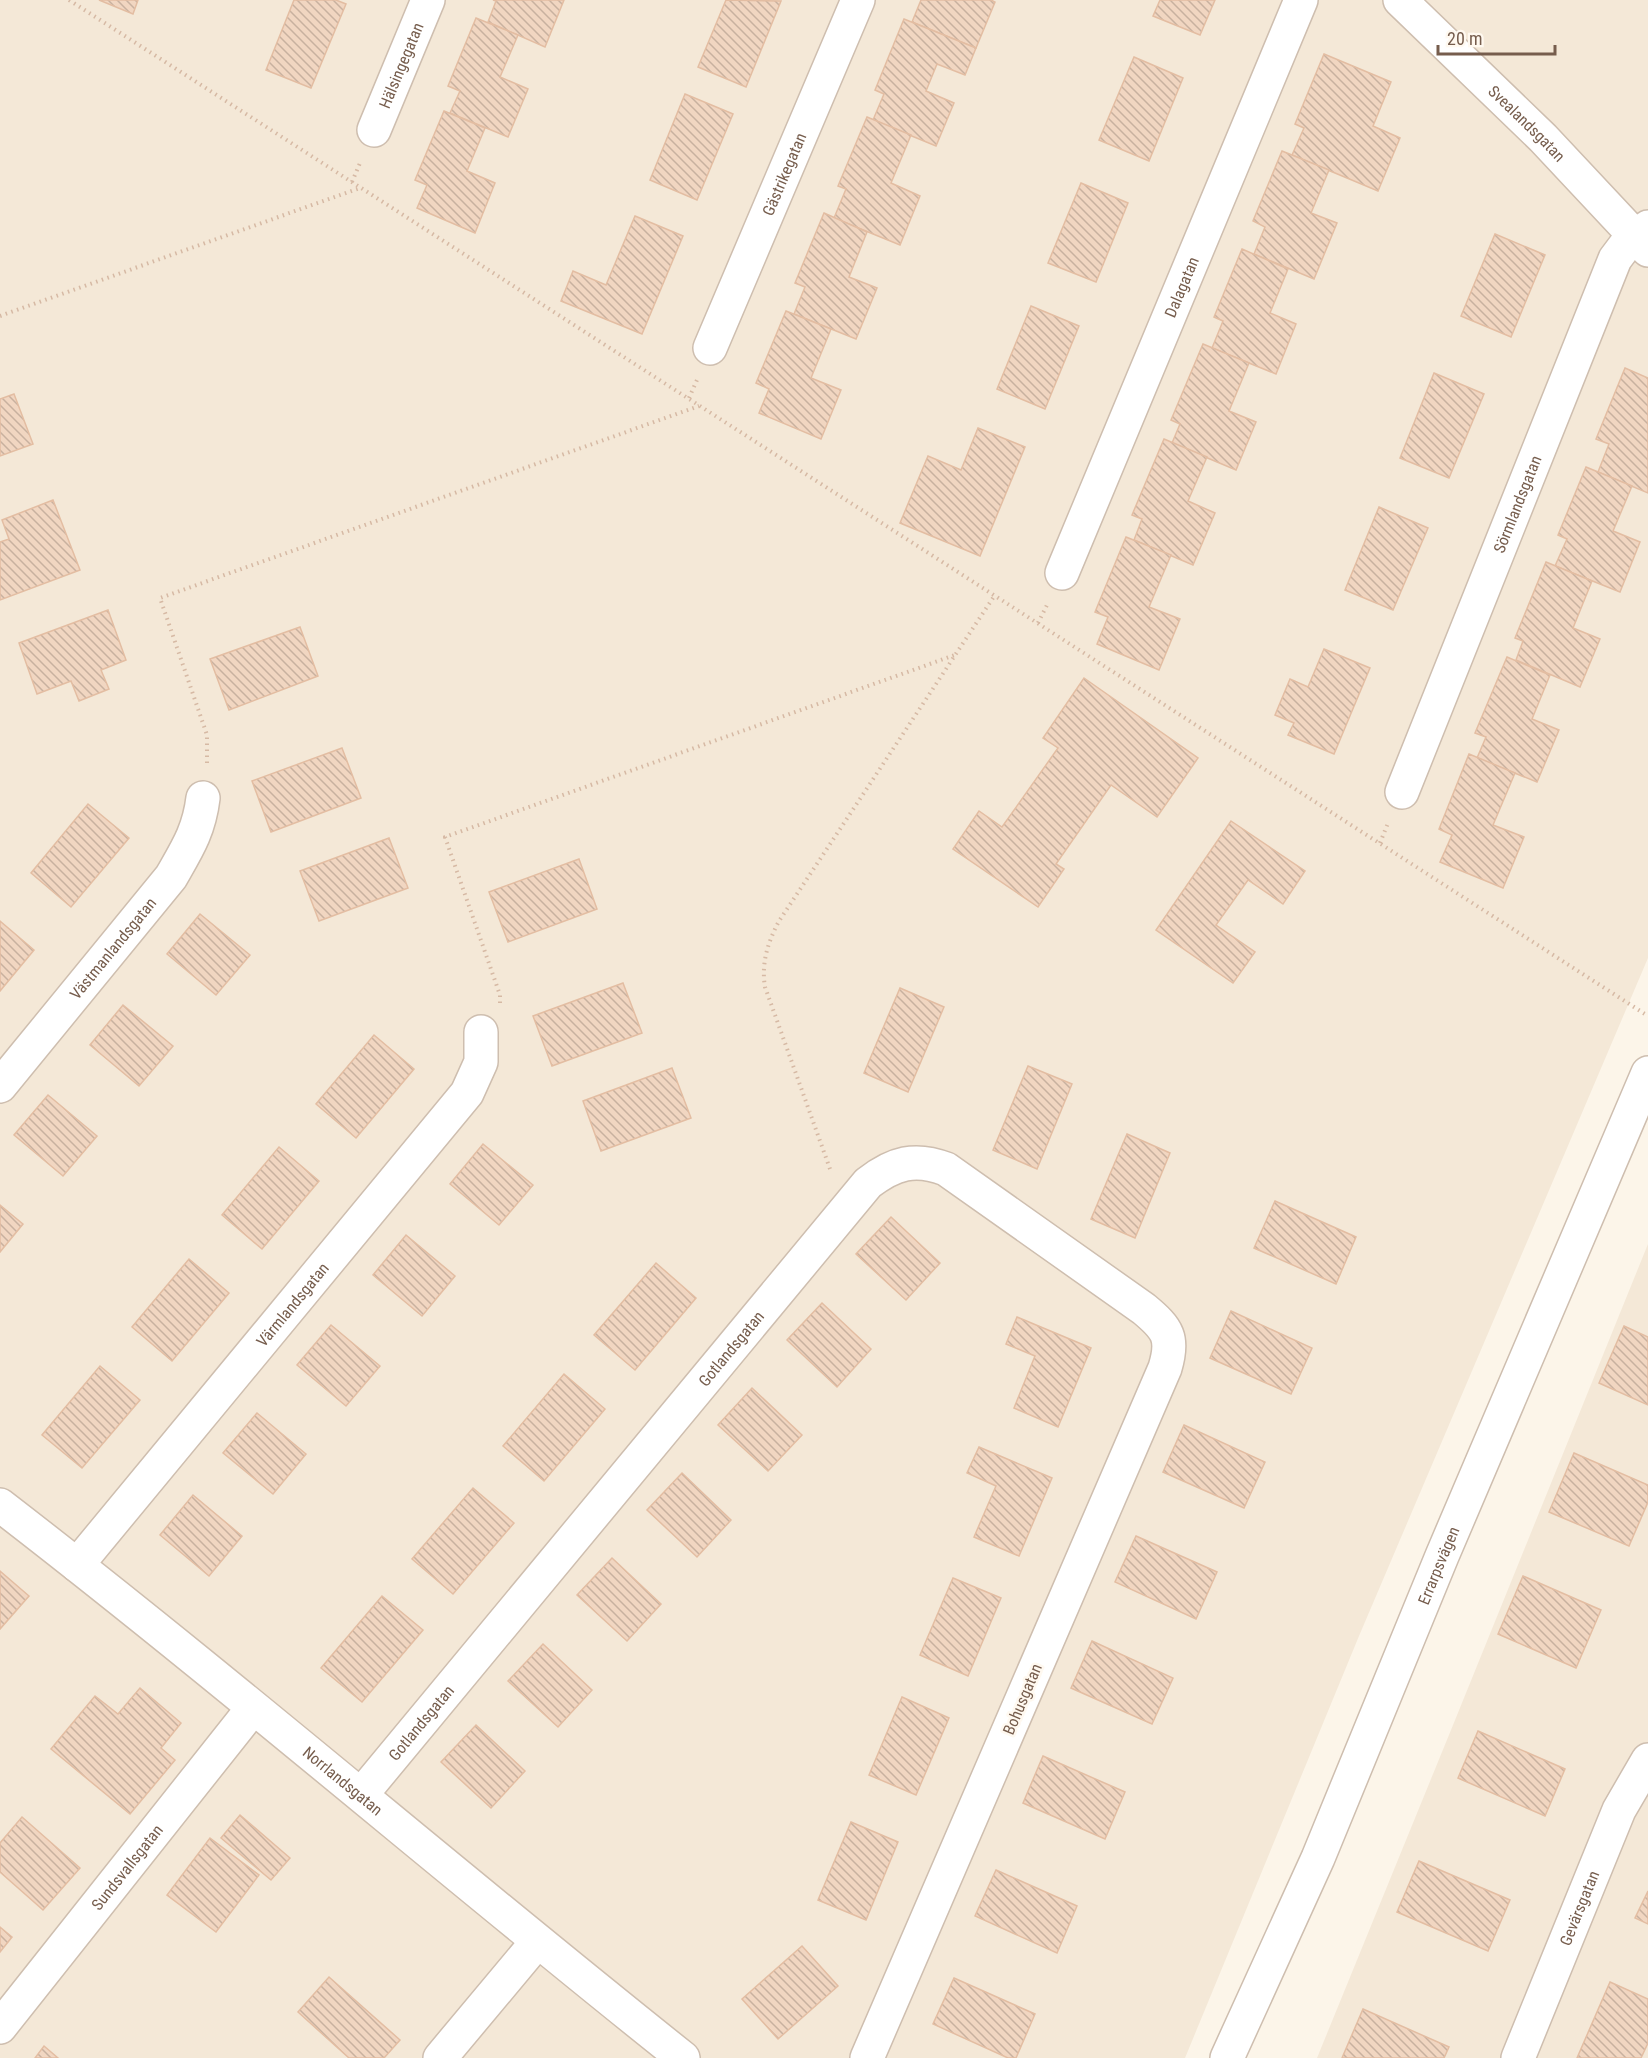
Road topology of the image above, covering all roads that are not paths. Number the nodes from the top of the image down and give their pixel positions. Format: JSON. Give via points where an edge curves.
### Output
{"nodes":[{"id":1,"x":428,"y":0,"type":"edge"},
{"id":2,"x":858,"y":0,"type":"edge"},
{"id":3,"x":1301,"y":0,"type":"edge"},
{"id":4,"x":1401,"y":0,"type":"edge"},
{"id":5,"x":374,"y":130,"type":"dead end"},
{"id":6,"x":1644,"y":238,"type":"edge"},
{"id":7,"x":710,"y":348,"type":"dead end"},
{"id":8,"x":1062,"y":573,"type":"dead end"},
{"id":9,"x":1402,"y":792,"type":"dead end"},
{"id":10,"x":203,"y":798,"type":"road end"},
{"id":11,"x":481,"y":1032,"type":"road end"},
{"id":12,"x":1648,"y":1073,"type":"edge"},
{"id":13,"x":0,"y":1086,"type":"edge"},
{"id":14,"x":1169,"y":1338,"type":"joint"},
{"id":15,"x":0,"y":1505,"type":"edge"},
{"id":16,"x":77,"y":1564,"type":"junction"},
{"id":17,"x":253,"y":1708,"type":"junction"},
{"id":18,"x":1648,"y":1760,"type":"edge"},
{"id":19,"x":361,"y":1796,"type":"junction"},
{"id":20,"x":537,"y":1941,"type":"junction"},
{"id":21,"x":0,"y":2027,"type":"edge"},
{"id":22,"x":440,"y":2058,"type":"edge"},
{"id":23,"x":683,"y":2058,"type":"edge"},
{"id":24,"x":867,"y":2058,"type":"edge"},
{"id":25,"x":1227,"y":2058,"type":"edge"},
{"id":26,"x":1518,"y":2058,"type":"edge"}],
"edges":[{"from":1,"to":5,"type":"street","name":"Hälsingegatan"},
{"from":2,"to":7,"type":"street","name":"Gästrikegatan"},
{"from":3,"to":8,"type":"street","name":"Dalagatan"},
{"from":4,"to":6,"type":"street","name":"Svealandsgatan"},
{"from":6,"to":9,"type":"street","name":"Sörmlandsgatan","via":[[1627,243],[1615,259]]},
{"from":10,"to":13,"type":"street","name":"Västmanlandsgatan","via":[[201,819],[171,877]]},
{"from":11,"to":16,"type":"street","name":"Värmlandsgatan","via":[[481,1062],[467,1093]]},
{"from":12,"to":25,"type":"street","name":"Errarpsvägen","via":[[1318,1858]]},
{"from":14,"to":19,"type":"street","name":"Gotlandsgatan","via":[[1144,1309],[946,1169],[919,1162],[882,1172],[868,1183]]},
{"from":14,"to":24,"type":"street","name":"Bohusgatan","via":[[1165,1368]]},
{"from":15,"to":16,"type":"street","name":"Norrlandsgatan"},
{"from":16,"to":17,"type":"street","name":"Norrlandsgatan"},
{"from":17,"to":19,"type":"street","name":"Norrlandsgatan"},
{"from":17,"to":21,"type":"street","name":"Sundsvallsgatan"},
{"from":18,"to":26,"type":"street","name":"Gevärsgatan","via":[[1619,1810]]},
{"from":19,"to":20,"type":"street","name":"Norrlandsgatan"},
{"from":20,"to":22,"type":"street"},
{"from":20,"to":23,"type":"street","name":"Norrlandsgatan"}]}
